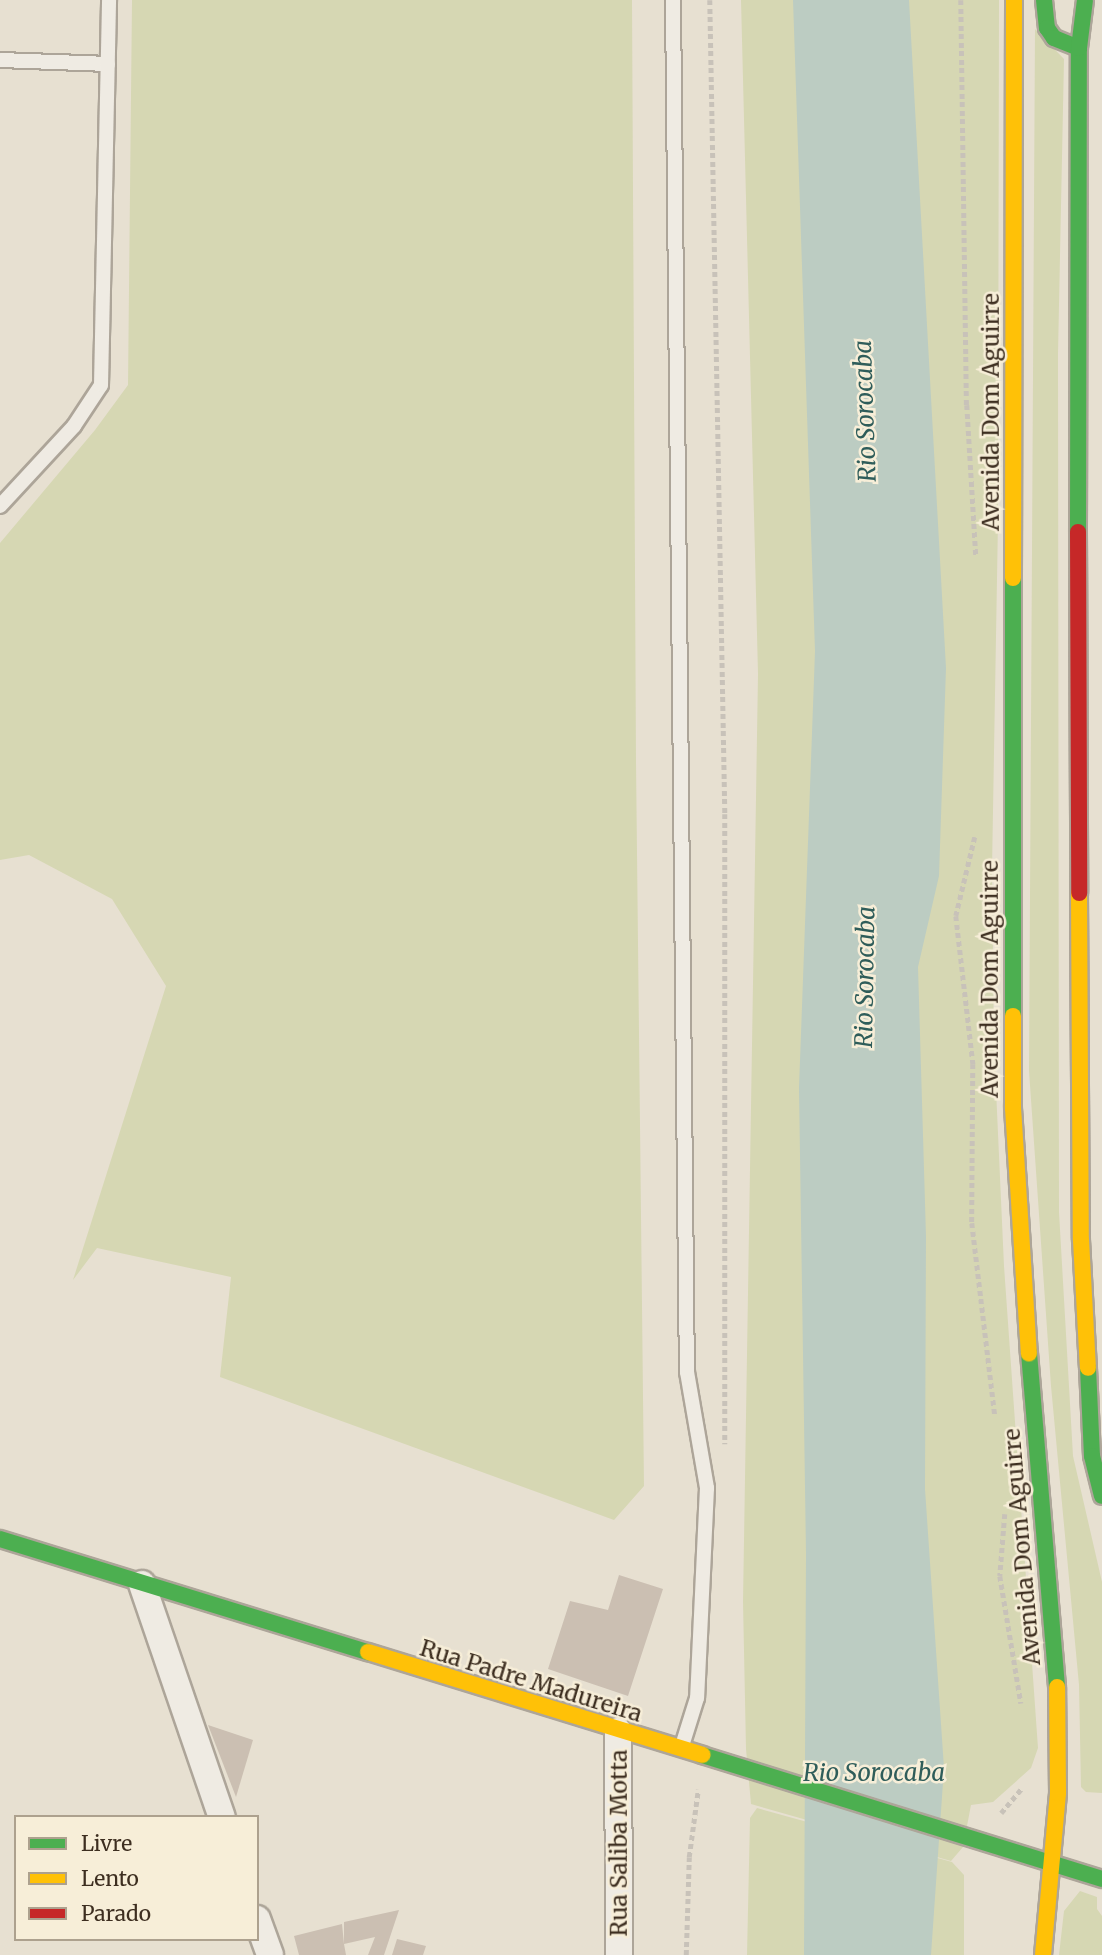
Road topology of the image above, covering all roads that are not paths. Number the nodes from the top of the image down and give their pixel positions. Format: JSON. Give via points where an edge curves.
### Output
{"nodes":[{"id":1,"x":109,"y":0,"type":"edge"},
{"id":2,"x":673,"y":0,"type":"edge"},
{"id":3,"x":1014,"y":0,"type":"edge"},
{"id":4,"x":1044,"y":0,"type":"edge"},
{"id":5,"x":1085,"y":0,"type":"edge"},
{"id":6,"x":1085,"y":49,"type":"junction"},
{"id":7,"x":0,"y":60,"type":"edge"},
{"id":8,"x":108,"y":64,"type":"junction"},
{"id":9,"x":1080,"y":336,"type":"junction"},
{"id":10,"x":1096,"y":358,"type":"dead end"},
{"id":11,"x":0,"y":506,"type":"edge"},
{"id":12,"x":1102,"y":1496,"type":"edge"},
{"id":13,"x":0,"y":1539,"type":"edge"},
{"id":14,"x":142,"y":1584,"type":"junction"},
{"id":15,"x":618,"y":1731,"type":"junction"},
{"id":16,"x":680,"y":1750,"type":"junction"},
{"id":17,"x":221,"y":1815,"type":"edge"},
{"id":18,"x":1051,"y":1863,"type":"junction"},
{"id":19,"x":1102,"y":1879,"type":"edge"},
{"id":20,"x":259,"y":1925,"type":"edge"},
{"id":21,"x":270,"y":1955,"type":"edge"},
{"id":22,"x":619,"y":1955,"type":"edge"},
{"id":23,"x":1042,"y":1955,"type":"edge"}],
"edges":[{"from":1,"to":8,"type":"lane"},
{"from":2,"to":16,"type":"lane","via":[[687,1372],[706,1488],[698,1698]]},
{"from":3,"to":18,"type":"main road","name":"Avenida Dom Aguirre","via":[[1013,1108],[1033,1413],[1060,1716]]},
{"from":4,"to":6,"type":"main road","via":[[1047,28],[1054,38]]},
{"from":5,"to":6,"type":"main road"},
{"from":6,"to":9,"type":"main road"},
{"from":7,"to":8,"type":"lane"},
{"from":8,"to":11,"type":"lane","via":[[101,385],[74,426]]},
{"from":9,"to":10,"type":"main road"},
{"from":9,"to":12,"type":"main road","via":[[1081,1240],[1092,1456]]},
{"from":13,"to":14,"type":"main road","name":"Rua Padre Madureira"},
{"from":14,"to":15,"type":"main road","name":"Rua Padre Madureira"},
{"from":14,"to":17,"type":"street"},
{"from":15,"to":16,"type":"main road","name":"Rua Padre Madureira"},
{"from":15,"to":22,"type":"street","name":"Rua Saliba Motta"},
{"from":16,"to":18,"type":"main road","name":"Rua Padre Madureira"},
{"from":18,"to":19,"type":"main road","name":"Rua Padre Madureira"},
{"from":18,"to":23,"type":"main road","name":"Avenida Dom Aguirre"},
{"from":20,"to":21,"type":"street"}]}
